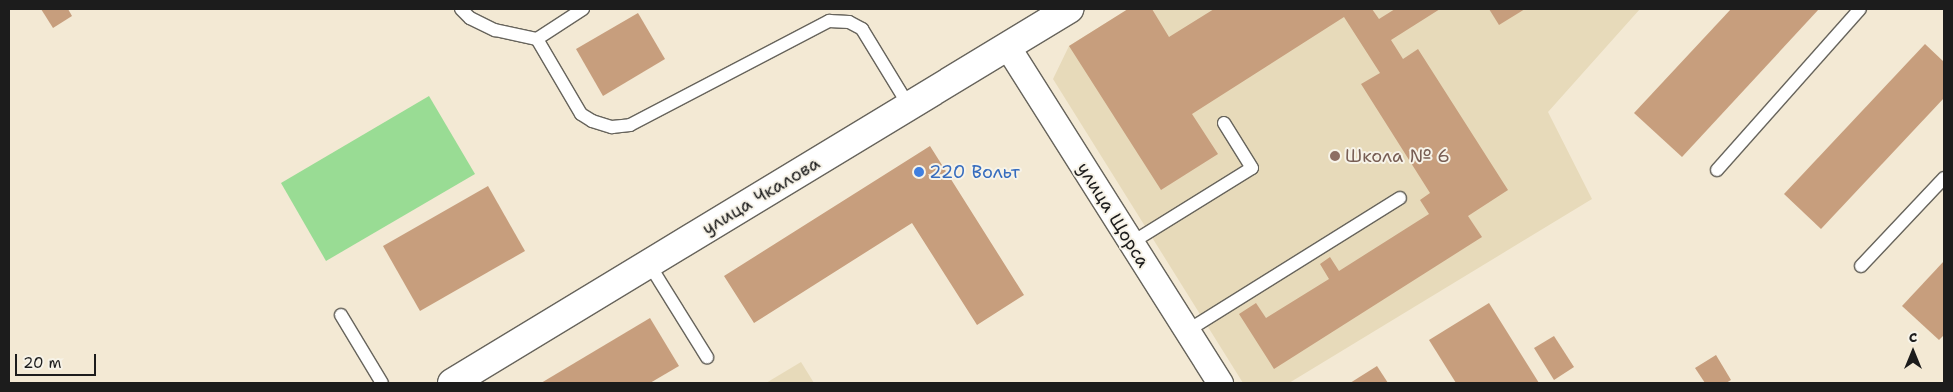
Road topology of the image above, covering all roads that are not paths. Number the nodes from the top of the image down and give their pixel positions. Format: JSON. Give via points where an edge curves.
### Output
{"nodes":[{"id":1,"x":461,"y":9,"type":"edge"},
{"id":2,"x":583,"y":9,"type":"edge"},
{"id":3,"x":1860,"y":9,"type":"edge"},
{"id":4,"x":1064,"y":10,"type":"edge"},
{"id":5,"x":537,"y":39,"type":"junction"},
{"id":6,"x":1007,"y":46,"type":"junction"},
{"id":7,"x":909,"y":106,"type":"junction"},
{"id":8,"x":1224,"y":123,"type":"dead end"},
{"id":9,"x":1717,"y":170,"type":"dead end"},
{"id":10,"x":1944,"y":178,"type":"edge"},
{"id":11,"x":1400,"y":198,"type":"dead end"},
{"id":12,"x":1131,"y":243,"type":"junction"},
{"id":13,"x":649,"y":264,"type":"junction"},
{"id":14,"x":1861,"y":266,"type":"dead end"},
{"id":15,"x":341,"y":315,"type":"dead end"},
{"id":16,"x":1187,"y":331,"type":"junction"},
{"id":17,"x":707,"y":357,"type":"dead end"},
{"id":18,"x":382,"y":383,"type":"edge"},
{"id":19,"x":452,"y":383,"type":"edge"},
{"id":20,"x":1220,"y":383,"type":"edge"}],
"edges":[{"from":1,"to":5,"type":"lane","via":[[470,18],[495,30]]},
{"from":2,"to":5,"type":"lane"},
{"from":3,"to":9,"type":"lane"},
{"from":4,"to":6,"type":"street","name":"улица Чкалова"},
{"from":5,"to":7,"type":"lane","via":[[581,114],[612,126],[630,125],[829,21],[849,22],[862,29]]},
{"from":6,"to":7,"type":"street","name":"улица Чкалова"},
{"from":6,"to":12,"type":"street","name":"улица Щорса"},
{"from":7,"to":13,"type":"street","name":"улица Чкалова"},
{"from":8,"to":12,"type":"lane","via":[[1252,168]]},
{"from":10,"to":14,"type":"lane"},
{"from":11,"to":16,"type":"lane"},
{"from":12,"to":16,"type":"street","name":"улица Щорса"},
{"from":13,"to":17,"type":"lane"},
{"from":13,"to":19,"type":"street","name":"улица Чкалова","via":[[480,372]]},
{"from":15,"to":18,"type":"lane"},
{"from":16,"to":20,"type":"street","name":"улица Щорса"}]}
